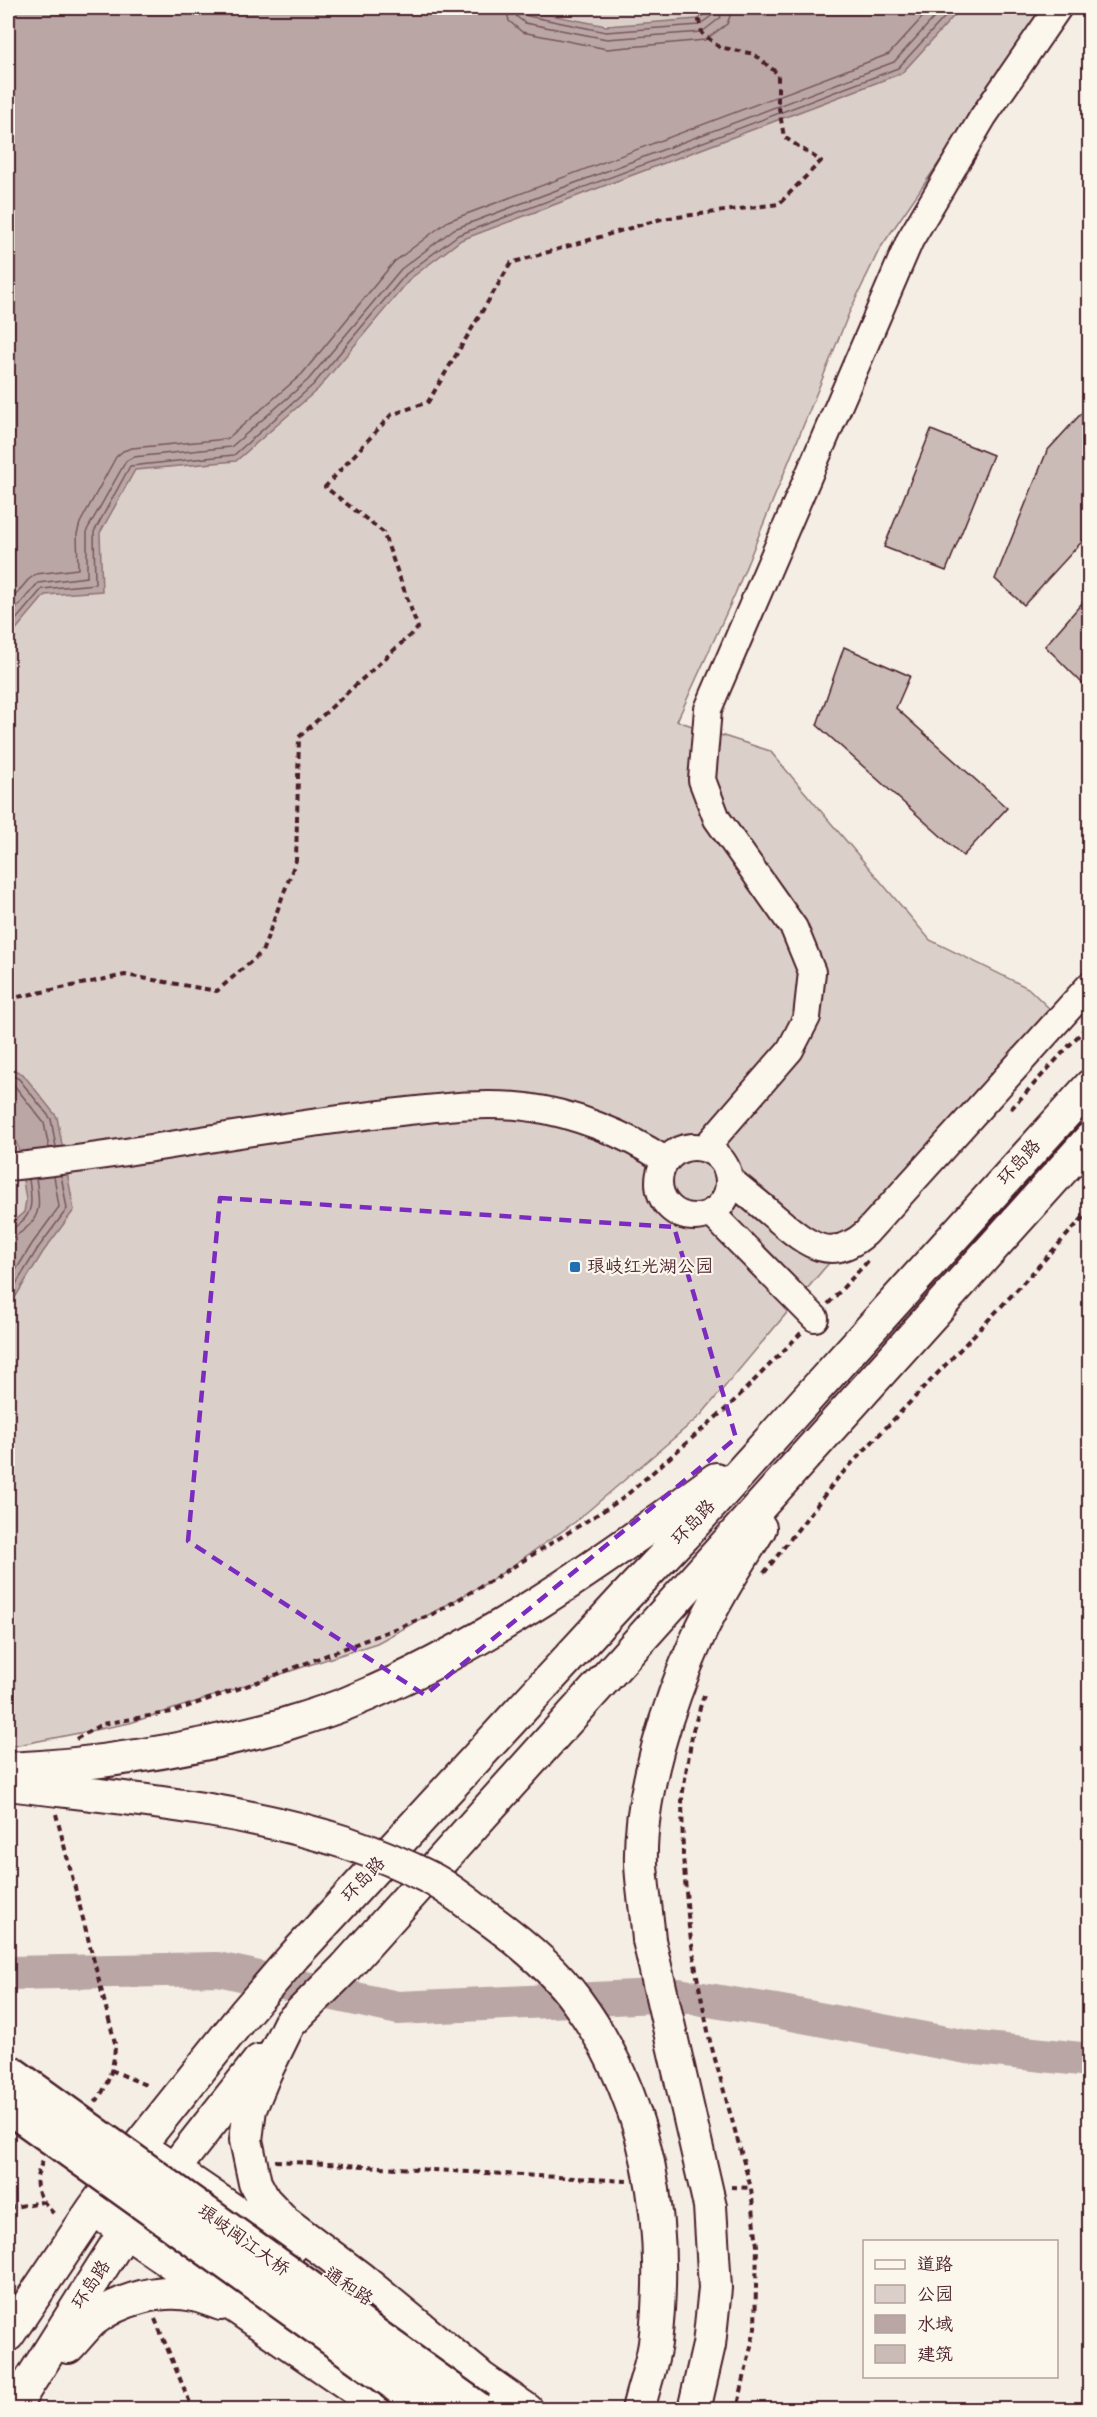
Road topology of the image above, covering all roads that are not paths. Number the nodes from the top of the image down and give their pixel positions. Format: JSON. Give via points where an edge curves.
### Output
{"nodes":[{"id":1,"x":1059,"y":8,"type":"edge"},
{"id":2,"x":1089,"y":985,"type":"edge"},
{"id":3,"x":1089,"y":1086,"type":"edge"},
{"id":4,"x":1089,"y":1139,"type":"edge"},
{"id":5,"x":705,"y":1148,"type":"junction"},
{"id":6,"x":665,"y":1160,"type":"junction"},
{"id":7,"x":10,"y":1167,"type":"edge"},
{"id":8,"x":729,"y":1179,"type":"junction"},
{"id":9,"x":711,"y":1213,"type":"junction"},
{"id":10,"x":815,"y":1318,"type":"road end"},
{"id":11,"x":772,"y":1438,"type":"junction"},
{"id":12,"x":802,"y":1461,"type":"junction"},
{"id":13,"x":8,"y":1769,"type":"edge"},
{"id":14,"x":8,"y":1784,"type":"edge"},
{"id":15,"x":289,"y":2024,"type":"junction"},
{"id":16,"x":8,"y":2071,"type":"edge"},
{"id":17,"x":8,"y":2106,"type":"edge"},
{"id":18,"x":139,"y":2146,"type":"junction"},
{"id":19,"x":172,"y":2169,"type":"junction"},
{"id":20,"x":93,"y":2209,"type":"junction"},
{"id":21,"x":125,"y":2231,"type":"junction"},
{"id":22,"x":262,"y":2323,"type":"junction"},
{"id":23,"x":8,"y":2336,"type":"edge"},
{"id":24,"x":478,"y":2375,"type":"junction"},
{"id":25,"x":16,"y":2404,"type":"edge"},
{"id":26,"x":386,"y":2409,"type":"edge"},
{"id":27,"x":432,"y":2409,"type":"edge"},
{"id":28,"x":479,"y":2409,"type":"edge"},
{"id":29,"x":527,"y":2409,"type":"edge"},
{"id":30,"x":638,"y":2409,"type":"edge"},
{"id":31,"x":694,"y":2409,"type":"edge"}],
"edges":[{"from":1,"to":5,"type":"street","via":[[983,117],[910,240],[708,709],[702,780],[713,810],[794,928],[812,972],[807,1017],[790,1050]]},
{"from":2,"to":8,"type":"street","via":[[866,1233],[850,1244],[833,1249],[809,1245]]},
{"from":3,"to":11,"type":"main road","name":"环岛路"},
{"from":4,"to":12,"type":"main road","name":"环岛路"},
{"from":5,"to":6,"type":"street","via":[[683,1148]]},
{"from":5,"to":8,"type":"street","via":[[722,1160]]},
{"from":6,"to":7,"type":"street","via":[[629,1140],[575,1119],[527,1108],[486,1105],[332,1120]]},
{"from":6,"to":9,"type":"street","via":[[658,1180],[664,1201],[691,1217]]},
{"from":8,"to":9,"type":"street","via":[[725,1199]]},
{"from":9,"to":10,"type":"street"},
{"from":11,"to":13,"type":"main road","bridge":true,"via":[[607,1559],[485,1635],[349,1702],[276,1727],[142,1757]]},
{"from":11,"to":18,"type":"main road","name":"环岛路","via":[[294,1956]]},
{"from":12,"to":15,"type":"main road","name":"环岛路","via":[[345,1968]]},
{"from":12,"to":31,"type":"main road","bridge":true,"via":[[698,1638],[674,1698],[644,1813],[641,1863],[649,1940],[711,2216],[715,2288],[709,2345]]},
{"from":14,"to":30,"type":"main road","bridge":true,"via":[[178,1805],[348,1843],[431,1878],[518,1939],[575,1999],[601,2040],[619,2075],[648,2154],[657,2202],[659,2278],[655,2344]]},
{"from":15,"to":19,"type":"main road","name":"环岛路"},
{"from":15,"to":24,"type":"main road","via":[[250,2109],[246,2140],[255,2183],[264,2200],[285,2222]]},
{"from":16,"to":28,"type":"highway","name":"琅岐闽江大桥","bridge":true},
{"from":17,"to":27,"type":"highway","name":"琅岐闽江大桥","bridge":true},
{"from":18,"to":19,"type":"main road","name":"通和路"},
{"from":18,"to":20,"type":"main road"},
{"from":19,"to":21,"type":"main road","name":"环岛路"},
{"from":19,"to":24,"type":"main road","name":"通和路"},
{"from":20,"to":21,"type":"main road"},
{"from":20,"to":23,"type":"main road"},
{"from":21,"to":22,"type":"main road"},
{"from":21,"to":25,"type":"main road","name":"环岛路"},
{"from":22,"to":25,"type":"main road","via":[[194,2295],[143,2296],[93,2320]]},
{"from":22,"to":26,"type":"main road"},
{"from":24,"to":29,"type":"main road","name":"通和路"}]}
